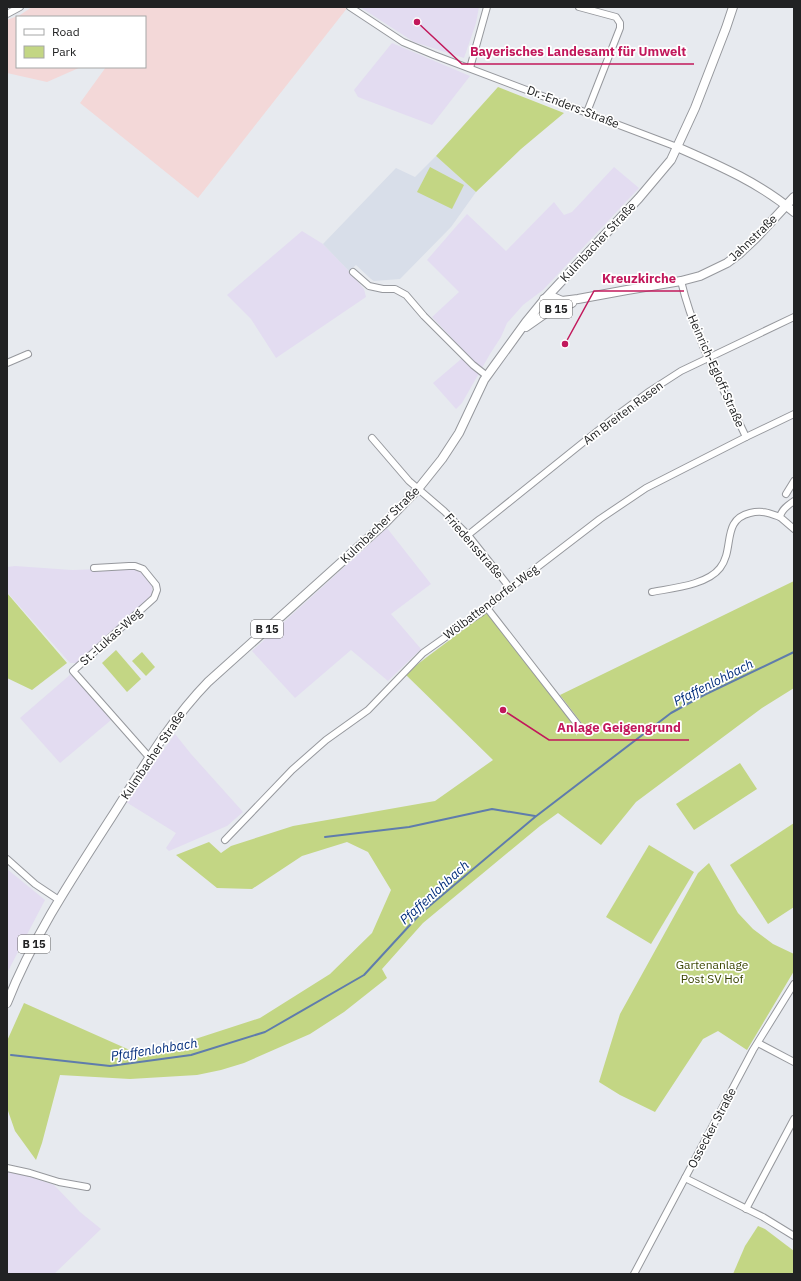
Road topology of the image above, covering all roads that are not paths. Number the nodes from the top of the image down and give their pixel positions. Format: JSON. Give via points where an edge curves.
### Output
{"nodes":[{"id":1,"x":20,"y":7,"type":"edge"},
{"id":2,"x":350,"y":7,"type":"edge"},
{"id":3,"x":487,"y":7,"type":"edge"},
{"id":4,"x":579,"y":7,"type":"edge"},
{"id":5,"x":735,"y":7,"type":"edge"},
{"id":6,"x":7,"y":14,"type":"edge"},
{"id":7,"x":470,"y":68,"type":"junction"},
{"id":8,"x":587,"y":112,"type":"junction"},
{"id":9,"x":677,"y":147,"type":"junction"},
{"id":10,"x":794,"y":197,"type":"edge"},
{"id":11,"x":786,"y":206,"type":"junction"},
{"id":12,"x":794,"y":212,"type":"edge"},
{"id":13,"x":353,"y":272,"type":"dead end"},
{"id":14,"x":681,"y":281,"type":"junction"},
{"id":15,"x":600,"y":295,"type":"junction"},
{"id":16,"x":544,"y":300,"type":"junction"},
{"id":17,"x":794,"y":317,"type":"edge"},
{"id":18,"x":517,"y":333,"type":"junction"},
{"id":19,"x":28,"y":354,"type":"dead end"},
{"id":20,"x":709,"y":358,"type":"junction"},
{"id":21,"x":7,"y":363,"type":"edge"},
{"id":22,"x":487,"y":376,"type":"junction"},
{"id":23,"x":794,"y":414,"type":"edge"},
{"id":24,"x":746,"y":437,"type":"junction"},
{"id":25,"x":372,"y":438,"type":"dead end"},
{"id":26,"x":794,"y":481,"type":"edge"},
{"id":27,"x":418,"y":489,"type":"junction"},
{"id":28,"x":786,"y":494,"type":"dead end"},
{"id":29,"x":794,"y":501,"type":"edge"},
{"id":30,"x":780,"y":517,"type":"junction"},
{"id":31,"x":794,"y":529,"type":"edge"},
{"id":32,"x":468,"y":535,"type":"junction"},
{"id":33,"x":94,"y":568,"type":"dead end"},
{"id":34,"x":510,"y":588,"type":"junction"},
{"id":35,"x":652,"y":592,"type":"dead end"},
{"id":36,"x":487,"y":608,"type":"junction"},
{"id":37,"x":578,"y":725,"type":"dead end"},
{"id":38,"x":149,"y":757,"type":"junction"},
{"id":39,"x":225,"y":840,"type":"dead end"},
{"id":40,"x":7,"y":859,"type":"edge"},
{"id":41,"x":59,"y":900,"type":"junction"},
{"id":42,"x":794,"y":984,"type":"edge"},
{"id":43,"x":7,"y":1003,"type":"edge"},
{"id":44,"x":758,"y":1043,"type":"junction"},
{"id":45,"x":794,"y":1062,"type":"edge"},
{"id":46,"x":794,"y":1119,"type":"edge"},
{"id":47,"x":7,"y":1168,"type":"edge"},
{"id":48,"x":685,"y":1178,"type":"junction"},
{"id":49,"x":87,"y":1187,"type":"dead end"},
{"id":50,"x":746,"y":1209,"type":"junction"},
{"id":51,"x":794,"y":1235,"type":"edge"},
{"id":52,"x":634,"y":1274,"type":"edge"}],
"edges":[{"from":1,"to":6,"type":"street"},
{"from":2,"to":7,"type":"street","name":"Dr.-Enders-Straße","via":[[403,42]]},
{"from":3,"to":7,"type":"street"},
{"from":4,"to":8,"type":"street","via":[[616,17],[620,24]]},
{"from":5,"to":9,"type":"main road","name":"Kulmbacher Straße"},
{"from":7,"to":8,"type":"street","name":"Dr.-Enders-Straße"},
{"from":8,"to":9,"type":"street","name":"Dr.-Enders-Straße"},
{"from":9,"to":11,"type":"main road","name":"Dr.-Enders-Straße","via":[[738,174]]},
{"from":9,"to":16,"type":"main road","name":"Kulmbacher Straße","via":[[661,172]]},
{"from":10,"to":11,"type":"main road","name":"Jahnstraße","number":"B 15"},
{"from":11,"to":12,"type":"main road","name":"Dr.-Enders-Straße"},
{"from":11,"to":14,"type":"main road","name":"Jahnstraße","number":"B 15","via":[[756,238],[727,263],[700,276]]},
{"from":13,"to":22,"type":"street","via":[[369,286],[395,288],[406,295],[473,365]]},
{"from":14,"to":15,"type":"main road","name":"Jahnstraße","number":"B 15"},
{"from":14,"to":20,"type":"street","name":"Heinrich-Egloff-Straße","via":[[690,314]]},
{"from":15,"to":16,"type":"main road","name":"Jahnstraße","number":"B 15","via":[[569,301],[553,297]]},
{"from":15,"to":18,"type":"main road","number":"B 15","via":[[553,310],[538,317]]},
{"from":16,"to":18,"type":"main road","name":"Kulmbacher Straße","number":"B 15"},
{"from":17,"to":20,"type":"street","name":"Am Breiten Rasen"},
{"from":18,"to":22,"type":"main road","name":"Kulmbacher Straße","number":"B 15"},
{"from":19,"to":21,"type":"street"},
{"from":20,"to":24,"type":"street","name":"Heinrich-Egloff-Straße"},
{"from":20,"to":32,"type":"street","name":"Am Breiten Rasen","via":[[670,378],[629,406]]},
{"from":22,"to":27,"type":"main road","name":"Kulmbacher Straße","number":"B 15","via":[[459,433]]},
{"from":23,"to":24,"type":"street","name":"Wölbattendorfer Weg"},
{"from":24,"to":34,"type":"street","name":"Wölbattendorfer Weg","via":[[646,488],[600,519]]},
{"from":25,"to":27,"type":"street","name":"Friedensstraße"},
{"from":26,"to":28,"type":"street"},
{"from":27,"to":32,"type":"street","name":"Friedensstraße"},
{"from":27,"to":38,"type":"main road","name":"Kulmbacher Straße","number":"B 15","via":[[385,523],[208,682],[184,708]]},
{"from":29,"to":30,"type":"street","via":[[780,513]]},
{"from":30,"to":31,"type":"street"},
{"from":30,"to":35,"type":"street","via":[[768,512],[755,512],[738,518],[730,532],[727,554],[720,568],[712,575],[702,581]]},
{"from":32,"to":34,"type":"street","name":"Friedensstraße"},
{"from":33,"to":38,"type":"street","name":"St.-Lukas-Weg","via":[[135,566],[143,569],[156,585],[154,598],[73,671]]},
{"from":34,"to":36,"type":"street","name":"Wölbattendorfer Weg"},
{"from":36,"to":37,"type":"street"},
{"from":36,"to":39,"type":"street","name":"Wölbattendorfer Weg","via":[[423,653],[368,710],[326,740],[292,770]]},
{"from":38,"to":41,"type":"main road","name":"Kulmbacher Straße","number":"B 15"},
{"from":40,"to":41,"type":"street","via":[[35,884]]},
{"from":41,"to":43,"type":"main road","name":"Kulmbacher Straße","number":"B 15"},
{"from":42,"to":44,"type":"street","name":"Ossecker Straße"},
{"from":44,"to":45,"type":"street"},
{"from":44,"to":48,"type":"street","name":"Ossecker Straße"},
{"from":46,"to":50,"type":"street"},
{"from":47,"to":49,"type":"street"},
{"from":48,"to":50,"type":"street"},
{"from":48,"to":52,"type":"street","name":"Ossecker Straße"},
{"from":50,"to":51,"type":"street"}]}
